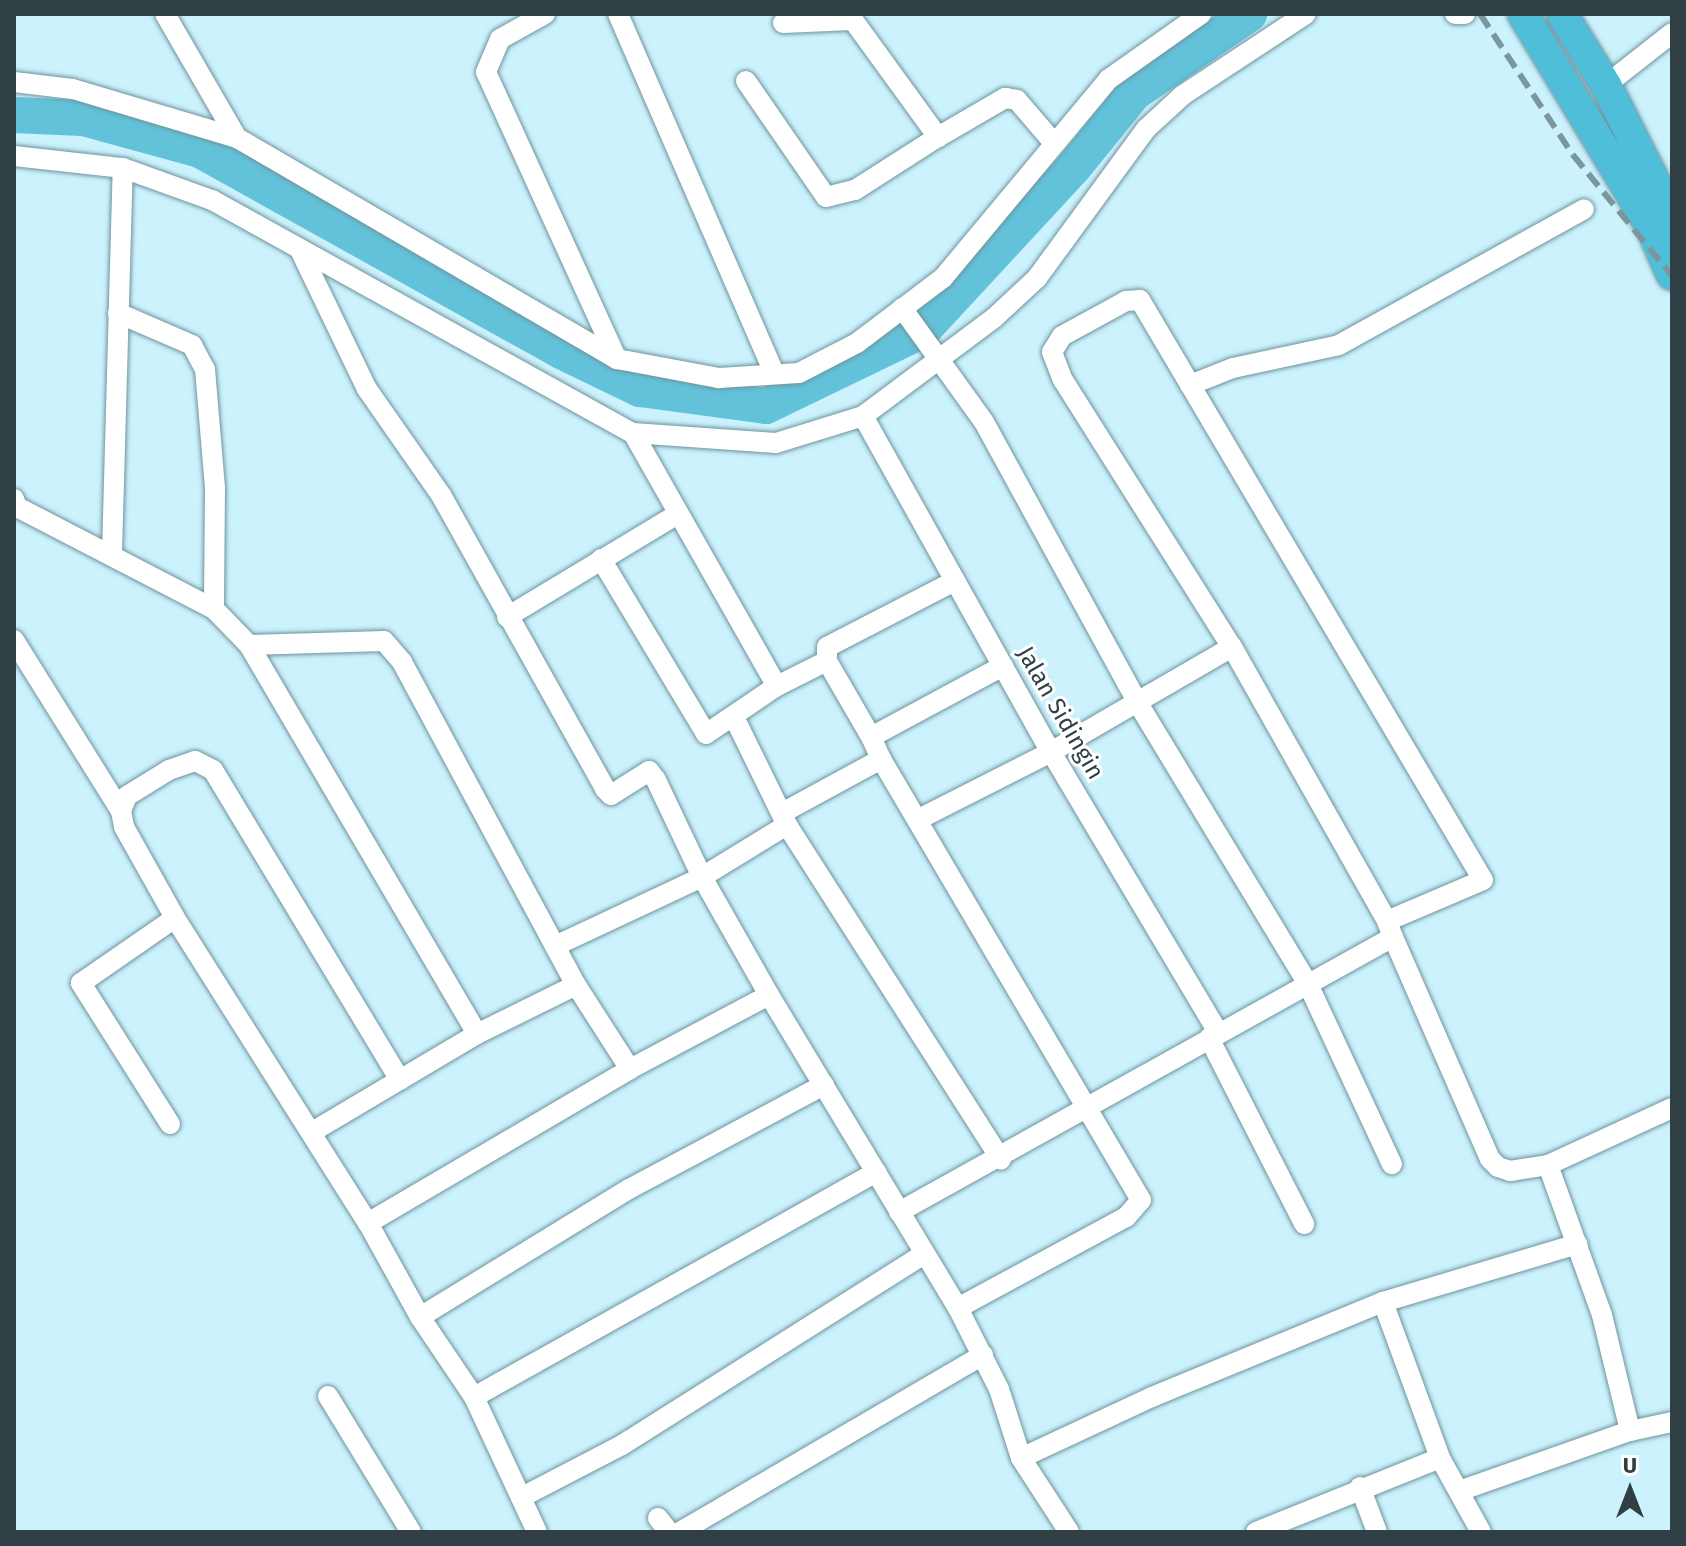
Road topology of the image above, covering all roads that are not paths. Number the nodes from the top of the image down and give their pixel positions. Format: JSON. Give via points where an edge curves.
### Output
{"nodes":[{"id":1,"x":165,"y":14,"type":"edge"},
{"id":2,"x":545,"y":14,"type":"edge"},
{"id":3,"x":618,"y":14,"type":"edge"},
{"id":4,"x":1201,"y":14,"type":"edge"},
{"id":5,"x":1306,"y":14,"type":"edge"},
{"id":6,"x":1455,"y":14,"type":"edge"},
{"id":7,"x":1465,"y":14,"type":"edge"},
{"id":8,"x":1523,"y":14,"type":"edge"},
{"id":9,"x":1566,"y":16,"type":"edge"},
{"id":10,"x":506,"y":22,"type":"edge"},
{"id":11,"x":783,"y":23,"type":"dead end"},
{"id":12,"x":1672,"y":33,"type":"edge"},
{"id":13,"x":746,"y":81,"type":"dead end"},
{"id":14,"x":14,"y":82,"type":"edge"},
{"id":15,"x":1606,"y":85,"type":"junction"},
{"id":16,"x":938,"y":137,"type":"junction"},
{"id":17,"x":237,"y":138,"type":"junction"},
{"id":18,"x":1053,"y":142,"type":"junction"},
{"id":19,"x":14,"y":156,"type":"edge"},
{"id":20,"x":123,"y":168,"type":"junction"},
{"id":21,"x":1584,"y":209,"type":"dead end"},
{"id":22,"x":1672,"y":216,"type":"edge"},
{"id":23,"x":300,"y":250,"type":"junction"},
{"id":24,"x":1672,"y":275,"type":"edge"},
{"id":25,"x":905,"y":311,"type":"junction"},
{"id":26,"x":118,"y":313,"type":"junction"},
{"id":27,"x":939,"y":356,"type":"junction"},
{"id":28,"x":617,"y":359,"type":"junction"},
{"id":29,"x":774,"y":373,"type":"junction"},
{"id":30,"x":1190,"y":385,"type":"junction"},
{"id":31,"x":863,"y":416,"type":"junction"},
{"id":32,"x":633,"y":433,"type":"junction"},
{"id":33,"x":15,"y":506,"type":"edge"},
{"id":34,"x":676,"y":515,"type":"junction"},
{"id":35,"x":112,"y":553,"type":"junction"},
{"id":36,"x":601,"y":559,"type":"junction"},
{"id":37,"x":955,"y":581,"type":"junction"},
{"id":38,"x":214,"y":609,"type":"junction"},
{"id":39,"x":507,"y":617,"type":"junction"},
{"id":40,"x":14,"y":640,"type":"edge"},
{"id":41,"x":249,"y":645,"type":"junction"},
{"id":42,"x":1232,"y":647,"type":"junction"},
{"id":43,"x":827,"y":661,"type":"junction"},
{"id":44,"x":1003,"y":666,"type":"junction"},
{"id":45,"x":777,"y":686,"type":"junction"},
{"id":46,"x":1136,"y":700,"type":"junction"},
{"id":47,"x":734,"y":717,"type":"junction"},
{"id":48,"x":871,"y":737,"type":"junction"},
{"id":49,"x":1051,"y":752,"type":"junction"},
{"id":50,"x":881,"y":759,"type":"junction"},
{"id":51,"x":121,"y":811,"type":"junction"},
{"id":52,"x":784,"y":819,"type":"junction"},
{"id":53,"x":919,"y":819,"type":"junction"},
{"id":54,"x":702,"y":877,"type":"junction"},
{"id":55,"x":175,"y":918,"type":"junction"},
{"id":56,"x":1390,"y":929,"type":"junction"},
{"id":57,"x":555,"y":946,"type":"junction"},
{"id":58,"x":1307,"y":982,"type":"junction"},
{"id":59,"x":576,"y":985,"type":"junction"},
{"id":60,"x":769,"y":995,"type":"junction"},
{"id":61,"x":477,"y":1034,"type":"junction"},
{"id":62,"x":1213,"y":1035,"type":"junction"},
{"id":63,"x":630,"y":1069,"type":"junction"},
{"id":64,"x":400,"y":1080,"type":"junction"},
{"id":65,"x":824,"y":1085,"type":"junction"},
{"id":66,"x":1090,"y":1105,"type":"junction"},
{"id":67,"x":1672,"y":1108,"type":"edge"},
{"id":68,"x":170,"y":1124,"type":"dead end"},
{"id":69,"x":312,"y":1132,"type":"junction"},
{"id":70,"x":1001,"y":1159,"type":"junction"},
{"id":71,"x":1392,"y":1164,"type":"dead end"},
{"id":72,"x":1548,"y":1165,"type":"junction"},
{"id":73,"x":876,"y":1172,"type":"junction"},
{"id":74,"x":899,"y":1212,"type":"junction"},
{"id":75,"x":368,"y":1223,"type":"junction"},
{"id":76,"x":1304,"y":1224,"type":"dead end"},
{"id":77,"x":1578,"y":1244,"type":"junction"},
{"id":78,"x":924,"y":1254,"type":"junction"},
{"id":79,"x":1383,"y":1302,"type":"junction"},
{"id":80,"x":958,"y":1308,"type":"junction"},
{"id":81,"x":420,"y":1317,"type":"junction"},
{"id":82,"x":983,"y":1355,"type":"junction"},
{"id":83,"x":328,"y":1396,"type":"dead end"},
{"id":84,"x":474,"y":1397,"type":"junction"},
{"id":85,"x":1672,"y":1422,"type":"edge"},
{"id":86,"x":1630,"y":1431,"type":"junction"},
{"id":87,"x":1021,"y":1458,"type":"junction"},
{"id":88,"x":1440,"y":1458,"type":"junction"},
{"id":89,"x":1360,"y":1487,"type":"junction"},
{"id":90,"x":1462,"y":1490,"type":"junction"},
{"id":91,"x":522,"y":1497,"type":"junction"},
{"id":92,"x":411,"y":1532,"type":"edge"},
{"id":93,"x":537,"y":1532,"type":"edge"},
{"id":94,"x":680,"y":1532,"type":"edge"},
{"id":95,"x":1069,"y":1532,"type":"edge"},
{"id":96,"x":1256,"y":1532,"type":"edge"},
{"id":97,"x":1377,"y":1532,"type":"edge"},
{"id":98,"x":1481,"y":1532,"type":"edge"}],
"edges":[{"from":1,"to":17,"type":"street"},
{"from":2,"to":10,"type":"street"},
{"from":3,"to":29,"type":"street"},
{"from":4,"to":18,"type":"street","via":[[1109,79]]},
{"from":5,"to":27,"type":"street","via":[[1183,95],[1146,129],[1037,278]]},
{"from":6,"to":7,"type":"street"},
{"from":8,"to":24,"type":"highway","via":[[1651,227]]},
{"from":9,"to":15,"type":"highway"},
{"from":10,"to":28,"type":"street","via":[[488,59],[491,92]]},
{"from":11,"to":16,"type":"street","via":[[853,20]]},
{"from":12,"to":15,"type":"street"},
{"from":13,"to":16,"type":"street","via":[[826,197],[855,190]]},
{"from":14,"to":17,"type":"street","via":[[73,89]]},
{"from":15,"to":22,"type":"highway"},
{"from":16,"to":18,"type":"street","via":[[1005,98],[1017,100]]},
{"from":17,"to":28,"type":"street"},
{"from":18,"to":25,"type":"street","via":[[943,278]]},
{"from":19,"to":20,"type":"street"},
{"from":20,"to":23,"type":"street","via":[[241,214]]},
{"from":20,"to":26,"type":"street"},
{"from":21,"to":30,"type":"street","via":[[1339,345],[1248,364]]},
{"from":23,"to":32,"type":"street"},
{"from":23,"to":39,"type":"street","via":[[367,389],[441,495]]},
{"from":25,"to":27,"type":"street"},
{"from":25,"to":29,"type":"street","via":[[827,360],[799,373]]},
{"from":26,"to":35,"type":"street"},
{"from":26,"to":38,"type":"street","via":[[192,345],[205,369],[215,488]]},
{"from":27,"to":31,"type":"street"},
{"from":27,"to":46,"type":"street","via":[[984,422]]},
{"from":28,"to":29,"type":"street","via":[[719,378]]},
{"from":30,"to":42,"type":"street","via":[[1135,298],[1062,336],[1052,352],[1063,380]]},
{"from":30,"to":56,"type":"street","via":[[1483,880]]},
{"from":31,"to":32,"type":"street","via":[[776,443]]},
{"from":31,"to":37,"type":"street","name":"Jalan Sidingin"},
{"from":32,"to":34,"type":"street"},
{"from":33,"to":35,"type":"street"},
{"from":34,"to":36,"type":"street"},
{"from":34,"to":45,"type":"street"},
{"from":35,"to":38,"type":"street"},
{"from":36,"to":39,"type":"street"},
{"from":36,"to":47,"type":"street","via":[[706,734]]},
{"from":37,"to":43,"type":"street","via":[[834,641],[827,647]]},
{"from":37,"to":44,"type":"street","name":"Jalan Sidingin"},
{"from":38,"to":41,"type":"street"},
{"from":39,"to":54,"type":"street","via":[[605,789],[611,795],[649,771]]},
{"from":40,"to":51,"type":"street"},
{"from":41,"to":57,"type":"street","via":[[384,641],[402,662]]},
{"from":41,"to":61,"type":"street"},
{"from":42,"to":46,"type":"street"},
{"from":42,"to":56,"type":"street"},
{"from":43,"to":45,"type":"street"},
{"from":43,"to":48,"type":"street"},
{"from":44,"to":48,"type":"street"},
{"from":44,"to":49,"type":"street","name":"Jalan Sidingin"},
{"from":45,"to":47,"type":"street"},
{"from":46,"to":49,"type":"street"},
{"from":46,"to":58,"type":"street"},
{"from":47,"to":52,"type":"street"},
{"from":48,"to":50,"type":"street"},
{"from":49,"to":53,"type":"street"},
{"from":49,"to":62,"type":"street","name":"Jalan Sidingin"},
{"from":50,"to":52,"type":"street"},
{"from":50,"to":53,"type":"street"},
{"from":51,"to":55,"type":"street","via":[[124,827]]},
{"from":51,"to":64,"type":"street","via":[[127,796],[169,770],[195,761],[213,770]]},
{"from":52,"to":54,"type":"street"},
{"from":52,"to":70,"type":"street"},
{"from":53,"to":66,"type":"street"},
{"from":54,"to":57,"type":"street"},
{"from":54,"to":60,"type":"street"},
{"from":55,"to":68,"type":"street","via":[[83,976],[81,983]]},
{"from":55,"to":69,"type":"street"},
{"from":56,"to":58,"type":"street"},
{"from":56,"to":72,"type":"street","via":[[1490,1159],[1510,1171]]},
{"from":57,"to":59,"type":"street"},
{"from":58,"to":62,"type":"street"},
{"from":58,"to":71,"type":"street"},
{"from":59,"to":61,"type":"street"},
{"from":59,"to":63,"type":"street"},
{"from":60,"to":63,"type":"street"},
{"from":60,"to":65,"type":"street"},
{"from":61,"to":64,"type":"street"},
{"from":62,"to":66,"type":"street"},
{"from":62,"to":76,"type":"street","name":"Jalan Sidingin"},
{"from":63,"to":75,"type":"street"},
{"from":64,"to":69,"type":"street"},
{"from":65,"to":73,"type":"street"},
{"from":65,"to":81,"type":"street","via":[[629,1189]]},
{"from":66,"to":70,"type":"street"},
{"from":66,"to":80,"type":"street","via":[[1138,1190],[1138,1208]]},
{"from":67,"to":72,"type":"street"},
{"from":69,"to":75,"type":"street"},
{"from":70,"to":74,"type":"street"},
{"from":72,"to":77,"type":"street"},
{"from":73,"to":74,"type":"street"},
{"from":73,"to":84,"type":"street"},
{"from":74,"to":78,"type":"street"},
{"from":75,"to":81,"type":"street"},
{"from":77,"to":79,"type":"street"},
{"from":77,"to":86,"type":"street","via":[[1602,1315]]},
{"from":78,"to":80,"type":"street"},
{"from":78,"to":91,"type":"street","via":[[588,1466]]},
{"from":79,"to":87,"type":"street","via":[[1152,1397]]},
{"from":79,"to":88,"type":"street"},
{"from":80,"to":82,"type":"street"},
{"from":81,"to":84,"type":"street"},
{"from":82,"to":87,"type":"street"},
{"from":82,"to":94,"type":"street"},
{"from":83,"to":92,"type":"street"},
{"from":84,"to":91,"type":"street"},
{"from":85,"to":86,"type":"street"},
{"from":86,"to":90,"type":"street"},
{"from":87,"to":95,"type":"street"},
{"from":88,"to":89,"type":"street"},
{"from":88,"to":90,"type":"street"},
{"from":89,"to":96,"type":"street"},
{"from":89,"to":97,"type":"street"},
{"from":90,"to":98,"type":"street"},
{"from":91,"to":93,"type":"street"}]}
